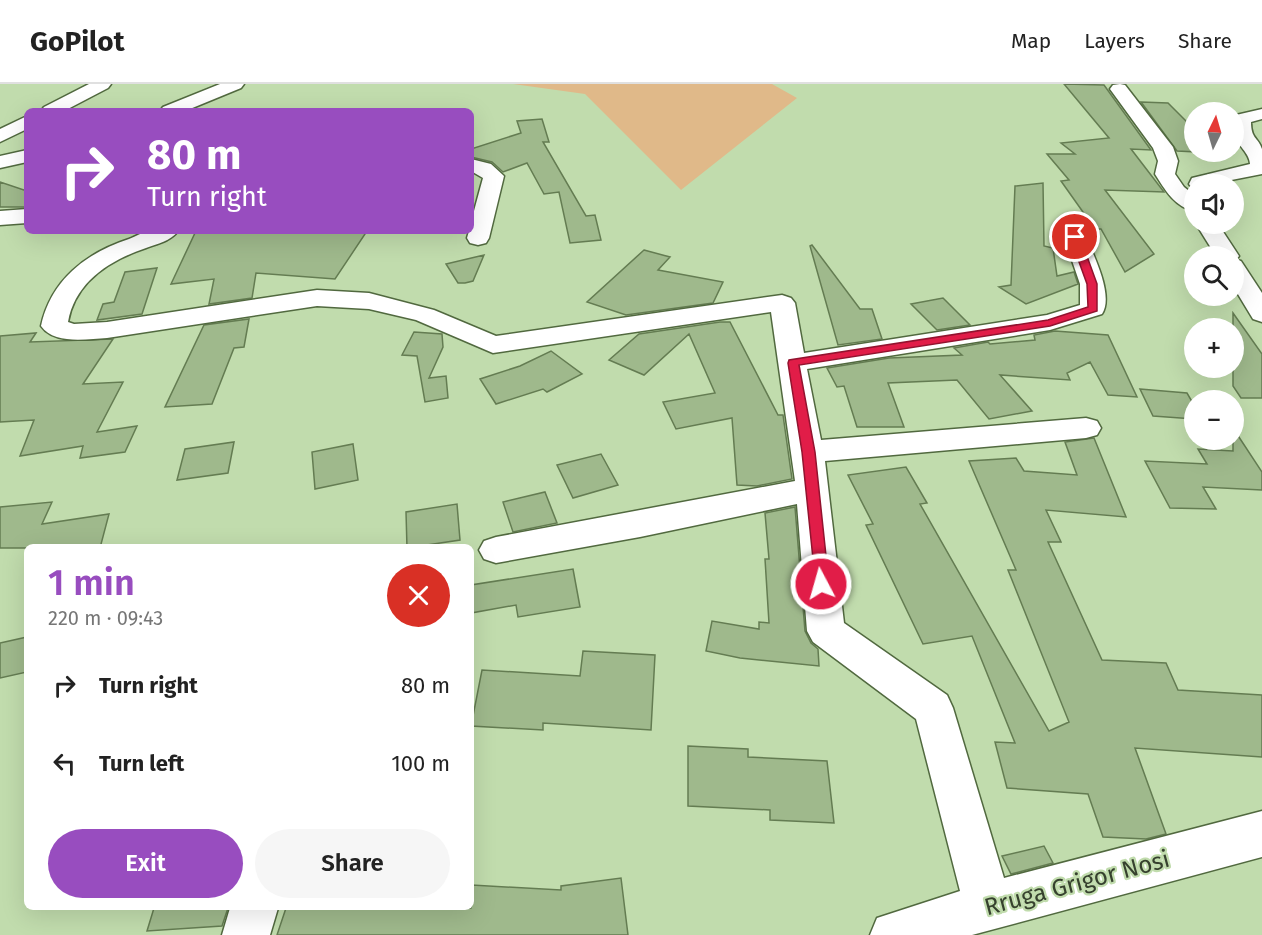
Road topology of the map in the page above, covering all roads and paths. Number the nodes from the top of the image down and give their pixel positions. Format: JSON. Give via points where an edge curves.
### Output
{"nodes":[{"id":1,"x":102,"y":84,"type":"edge"},
{"id":2,"x":236,"y":84,"type":"edge"},
{"id":3,"x":1119,"y":89,"type":"dead end"},
{"id":4,"x":56,"y":108,"type":"edge"},
{"id":5,"x":176,"y":108,"type":"edge"},
{"id":6,"x":1262,"y":114,"type":"edge"},
{"id":7,"x":24,"y":124,"type":"edge"},
{"id":8,"x":0,"y":136,"type":"edge"},
{"id":9,"x":24,"y":157,"type":"edge"},
{"id":10,"x":0,"y":162,"type":"edge"},
{"id":11,"x":474,"y":166,"type":"edge"},
{"id":12,"x":1228,"y":174,"type":"edge"},
{"id":13,"x":1184,"y":197,"type":"edge"},
{"id":14,"x":24,"y":216,"type":"edge"},
{"id":15,"x":0,"y":218,"type":"edge"},
{"id":16,"x":161,"y":234,"type":"edge"},
{"id":17,"x":1075,"y":237,"type":"dead end"},
{"id":18,"x":478,"y":238,"type":"dead end"},
{"id":19,"x":1244,"y":284,"type":"edge"},
{"id":20,"x":1262,"y":314,"type":"edge"},
{"id":21,"x":793,"y":363,"type":"junction"},
{"id":22,"x":1086,"y":428,"type":"dead end"},
{"id":23,"x":808,"y":452,"type":"junction"},
{"id":24,"x":811,"y":489,"type":"junction"},
{"id":25,"x":496,"y":550,"type":"dead end"},
{"id":26,"x":1262,"y":834,"type":"edge"},
{"id":27,"x":988,"y":906,"type":"junction"},
{"id":28,"x":253,"y":910,"type":"edge"},
{"id":29,"x":921,"y":931,"type":"edge"},
{"id":30,"x":246,"y":935,"type":"edge"}],
"edges":[{"from":1,"to":4,"type":"street"},
{"from":2,"to":5,"type":"street"},
{"from":3,"to":13,"type":"street","via":[[1163,147],[1168,160],[1165,174]]},
{"from":6,"to":12,"type":"street","via":[[1242,119],[1240,129],[1260,158],[1260,168]]},
{"from":7,"to":8,"type":"street"},
{"from":9,"to":10,"type":"street"},
{"from":11,"to":18,"type":"street","via":[[494,176]]},
{"from":14,"to":15,"type":"street"},
{"from":16,"to":21,"type":"street","via":[[90,267],[63,298],[54,326],[72,332],[107,330],[317,298],[369,301],[425,315],[493,345],[782,303]]},
{"from":17,"to":21,"type":"street","via":[[1092,284],[1093,309],[1050,322]]},
{"from":19,"to":20,"type":"street"},
{"from":21,"to":23,"type":"street"},
{"from":22,"to":23,"type":"street"},
{"from":23,"to":24,"type":"street"},
{"from":24,"to":25,"type":"street"},
{"from":24,"to":27,"type":"street","via":[[826,631],[933,708]]},
{"from":26,"to":27,"type":"street","name":"Rruga Grigor Nosi"},
{"from":27,"to":29,"type":"street","name":"Rruga Grigor Nosi"},
{"from":28,"to":30,"type":"street"}]}
